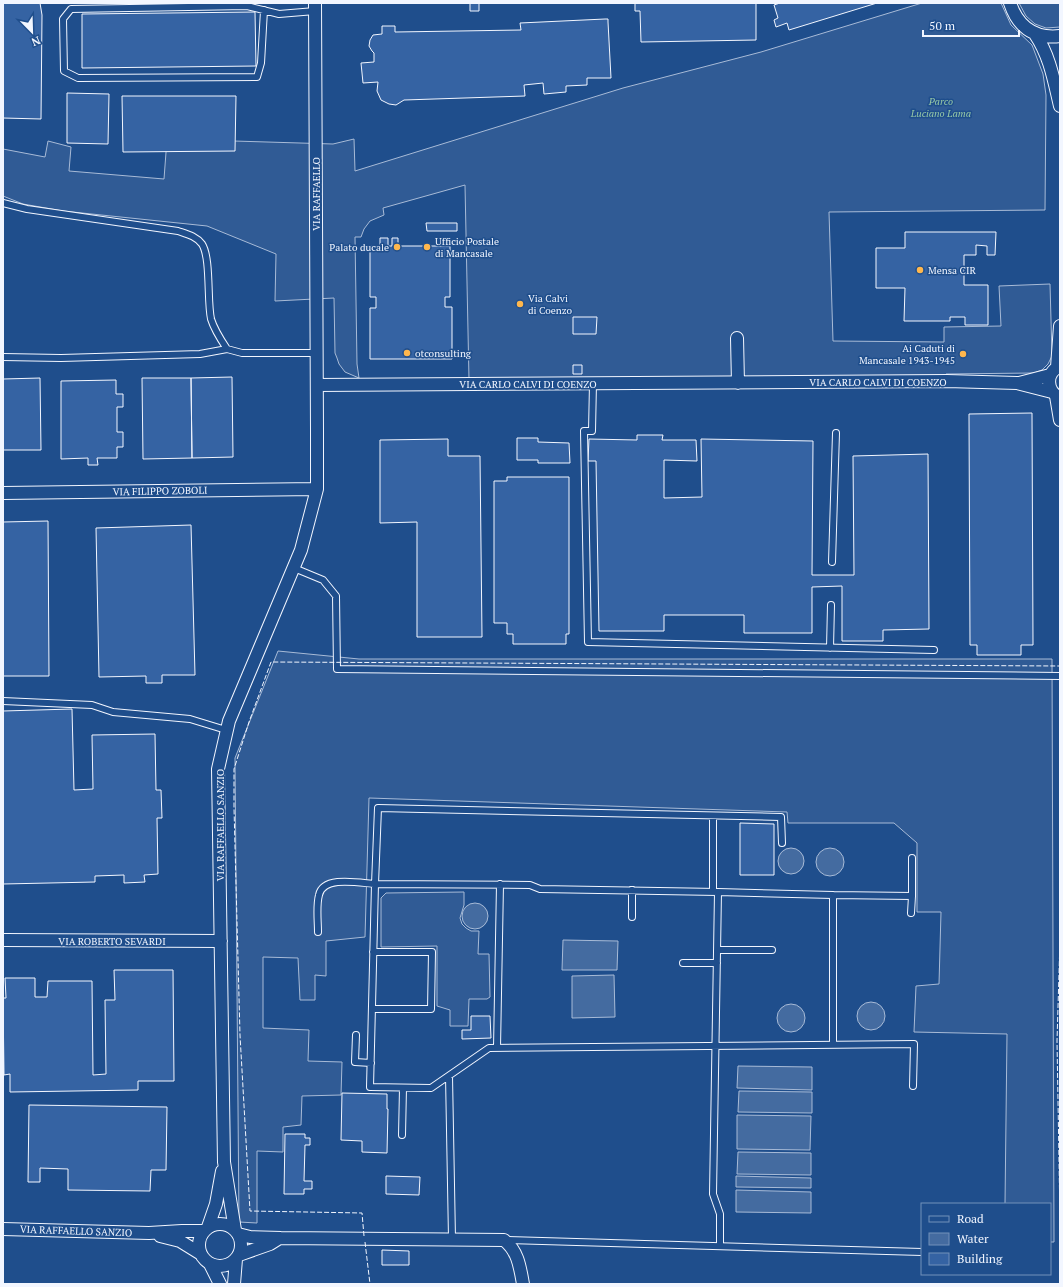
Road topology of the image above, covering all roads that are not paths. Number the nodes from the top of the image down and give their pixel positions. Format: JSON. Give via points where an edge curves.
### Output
{"nodes":[{"id":1,"x":1010,"y":3,"type":"edge"},
{"id":2,"x":315,"y":7,"type":"edge"},
{"id":3,"x":264,"y":10,"type":"junction"},
{"id":4,"x":1035,"y":34,"type":"junction"},
{"id":5,"x":1060,"y":36,"type":"edge"},
{"id":6,"x":1060,"y":106,"type":"edge"},
{"id":7,"x":3,"y":203,"type":"edge"},
{"id":8,"x":1060,"y":326,"type":"edge"},
{"id":9,"x":737,"y":338,"type":"dead end"},
{"id":10,"x":227,"y":349,"type":"junction"},
{"id":11,"x":317,"y":354,"type":"junction"},
{"id":12,"x":3,"y":357,"type":"edge"},
{"id":13,"x":1056,"y":370,"type":"edge"},
{"id":14,"x":593,"y":383,"type":"junction"},
{"id":15,"x":738,"y":383,"type":"junction"},
{"id":16,"x":1017,"y":383,"type":"junction"},
{"id":17,"x":317,"y":385,"type":"junction"},
{"id":18,"x":1056,"y":395,"type":"edge"},
{"id":19,"x":1060,"y":420,"type":"edge"},
{"id":20,"x":836,"y":433,"type":"dead end"},
{"id":21,"x":316,"y":489,"type":"junction"},
{"id":22,"x":3,"y":493,"type":"edge"},
{"id":23,"x":832,"y":562,"type":"dead end"},
{"id":24,"x":294,"y":568,"type":"junction"},
{"id":25,"x":831,"y":605,"type":"dead end"},
{"id":26,"x":830,"y":648,"type":"junction"},
{"id":27,"x":934,"y":650,"type":"dead end"},
{"id":28,"x":1060,"y":676,"type":"edge"},
{"id":29,"x":3,"y":701,"type":"edge"},
{"id":30,"x":226,"y":730,"type":"junction"},
{"id":31,"x":713,"y":816,"type":"junction"},
{"id":32,"x":782,"y":843,"type":"dead end"},
{"id":33,"x":912,"y":858,"type":"dead end"},
{"id":34,"x":375,"y":884,"type":"junction"},
{"id":35,"x":500,"y":884,"type":"junction"},
{"id":36,"x":632,"y":890,"type":"junction"},
{"id":37,"x":716,"y":892,"type":"junction"},
{"id":38,"x":833,"y":894,"type":"junction"},
{"id":39,"x":912,"y":896,"type":"junction"},
{"id":40,"x":911,"y":913,"type":"dead end"},
{"id":41,"x":632,"y":917,"type":"dead end"},
{"id":42,"x":318,"y":932,"type":"dead end"},
{"id":43,"x":3,"y":940,"type":"edge"},
{"id":44,"x":221,"y":941,"type":"junction"},
{"id":45,"x":717,"y":950,"type":"junction"},
{"id":46,"x":772,"y":950,"type":"dead end"},
{"id":47,"x":373,"y":952,"type":"junction"},
{"id":48,"x":684,"y":963,"type":"dead end"},
{"id":49,"x":717,"y":963,"type":"junction"},
{"id":50,"x":372,"y":1009,"type":"junction"},
{"id":51,"x":356,"y":1035,"type":"dead end"},
{"id":52,"x":833,"y":1045,"type":"junction"},
{"id":53,"x":716,"y":1046,"type":"junction"},
{"id":54,"x":497,"y":1048,"type":"junction"},
{"id":55,"x":371,"y":1063,"type":"junction"},
{"id":56,"x":449,"y":1076,"type":"junction"},
{"id":57,"x":913,"y":1086,"type":"dead end"},
{"id":58,"x":403,"y":1088,"type":"junction"},
{"id":59,"x":402,"y":1135,"type":"dead end"},
{"id":60,"x":224,"y":1162,"type":"junction"},
{"id":61,"x":3,"y":1229,"type":"edge"},
{"id":62,"x":206,"y":1229,"type":"junction"},
{"id":63,"x":237,"y":1232,"type":"junction"},
{"id":64,"x":149,"y":1233,"type":"junction"},
{"id":65,"x":281,"y":1238,"type":"junction"},
{"id":66,"x":452,"y":1239,"type":"junction"},
{"id":67,"x":504,"y":1240,"type":"junction"},
{"id":68,"x":720,"y":1246,"type":"junction"},
{"id":69,"x":921,"y":1252,"type":"edge"},
{"id":70,"x":201,"y":1254,"type":"junction"},
{"id":71,"x":238,"y":1257,"type":"junction"},
{"id":72,"x":210,"y":1264,"type":"junction"},
{"id":73,"x":220,"y":1284,"type":"edge"},
{"id":74,"x":234,"y":1284,"type":"edge"},
{"id":75,"x":523,"y":1284,"type":"edge"}],
"edges":[{"from":1,"to":4,"type":"street","via":[[1023,26]]},
{"from":2,"to":3,"type":"lane","via":[[279,14]]},
{"from":2,"to":11,"type":"street","name":"VIA RAFFAELLO"},
{"from":3,"to":3,"type":"lane","via":[[247,6],[71,9],[63,19],[64,71],[78,78],[257,77],[261,64]]},
{"from":4,"to":5,"type":"street"},
{"from":4,"to":6,"type":"street","via":[[1050,62]]},
{"from":7,"to":10,"type":"lane","via":[[191,235],[202,245],[206,255],[211,318]]},
{"from":8,"to":13,"type":"street"},
{"from":9,"to":15,"type":"street"},
{"from":10,"to":11,"type":"lane","via":[[242,353]]},
{"from":10,"to":12,"type":"lane","via":[[200,354]]},
{"from":11,"to":17,"type":"street","name":"VIA RAFFAELLO"},
{"from":13,"to":16,"type":"street","name":"VIA CARLO CALVI DI COENZO"},
{"from":13,"to":18,"type":"street","via":[[1049,384]]},
{"from":14,"to":15,"type":"street","name":"VIA CARLO CALVI DI COENZO"},
{"from":14,"to":17,"type":"street","name":"VIA CARLO CALVI DI COENZO"},
{"from":14,"to":26,"type":"lane","via":[[592,431],[584,431],[588,642]]},
{"from":15,"to":16,"type":"street","name":"VIA CARLO CALVI DI COENZO"},
{"from":16,"to":18,"type":"street","name":"VIA CARLO CALVI DI COENZO"},
{"from":17,"to":21,"type":"street","name":"VIA RAFFAELLO SANZIO"},
{"from":18,"to":19,"type":"street"},
{"from":20,"to":23,"type":"lane"},
{"from":21,"to":22,"type":"street","name":"VIA FILIPPO ZOBOLI"},
{"from":21,"to":24,"type":"street","name":"VIA RAFFAELLO SANZIO"},
{"from":24,"to":28,"type":"lane","via":[[323,580],[336,596],[337,669]]},
{"from":24,"to":30,"type":"street","name":"VIA RAFFAELLO SANZIO"},
{"from":25,"to":26,"type":"lane"},
{"from":26,"to":27,"type":"lane"},
{"from":29,"to":30,"type":"lane","via":[[92,705],[113,712],[190,719]]},
{"from":30,"to":44,"type":"street","name":"VIA RAFFAELLO SANZIO","via":[[218,769]]},
{"from":31,"to":32,"type":"lane","via":[[781,817]]},
{"from":31,"to":34,"type":"lane","via":[[378,808]]},
{"from":31,"to":37,"type":"lane"},
{"from":33,"to":39,"type":"lane"},
{"from":34,"to":35,"type":"lane"},
{"from":34,"to":42,"type":"lane","via":[[331,882],[323,886],[319,894]]},
{"from":34,"to":47,"type":"lane"},
{"from":35,"to":36,"type":"lane","via":[[530,885],[540,889]]},
{"from":35,"to":54,"type":"lane"},
{"from":36,"to":37,"type":"lane"},
{"from":36,"to":41,"type":"lane"},
{"from":37,"to":38,"type":"lane"},
{"from":37,"to":45,"type":"lane"},
{"from":38,"to":39,"type":"lane"},
{"from":38,"to":52,"type":"lane"},
{"from":39,"to":40,"type":"lane"},
{"from":43,"to":44,"type":"street","name":"VIA ROBERTO SEVARDI"},
{"from":44,"to":60,"type":"street","name":"VIA RAFFAELLO SANZIO"},
{"from":45,"to":46,"type":"lane"},
{"from":45,"to":49,"type":"lane"},
{"from":47,"to":50,"type":"lane"},
{"from":47,"to":50,"type":"lane","via":[[432,952],[431,1009]]},
{"from":48,"to":49,"type":"lane"},
{"from":49,"to":53,"type":"lane"},
{"from":50,"to":55,"type":"lane"},
{"from":51,"to":55,"type":"lane","via":[[355,1062]]},
{"from":52,"to":53,"type":"lane"},
{"from":52,"to":57,"type":"lane","via":[[914,1044]]},
{"from":53,"to":54,"type":"lane"},
{"from":53,"to":68,"type":"lane","via":[[713,1194],[720,1214]]},
{"from":54,"to":56,"type":"lane","via":[[489,1048]]},
{"from":55,"to":58,"type":"lane","via":[[370,1087]]},
{"from":56,"to":58,"type":"lane","via":[[431,1088]]},
{"from":56,"to":66,"type":"lane"},
{"from":58,"to":59,"type":"lane"},
{"from":60,"to":62,"type":"street","name":"VIA RAFFAELLO SANZIO","via":[[216,1204]]},
{"from":60,"to":63,"type":"street","name":"VIA RAFFAELLO SANZIO"},
{"from":61,"to":64,"type":"street","name":"VIA RAFFAELLO SANZIO"},
{"from":62,"to":63,"type":"street","name":"VIA RAFFAELLO SANZIO","via":[[220,1223],[231,1226]]},
{"from":62,"to":64,"type":"street","name":"VIA RAFFAELLO SANZIO"},
{"from":62,"to":70,"type":"street","name":"VIA RAFFAELLO SANZIO","via":[[199,1242]]},
{"from":63,"to":65,"type":"street","via":[[250,1237]]},
{"from":63,"to":71,"type":"street","name":"VIA RAFFAELLO SANZIO","via":[[242,1244]]},
{"from":64,"to":70,"type":"street","name":"VIA RAFFAELLO SANZIO","via":[[180,1241]]},
{"from":65,"to":66,"type":"street"},
{"from":65,"to":71,"type":"street"},
{"from":66,"to":67,"type":"street"},
{"from":67,"to":68,"type":"lane"},
{"from":67,"to":75,"type":"street","via":[[513,1248],[520,1265]]},
{"from":68,"to":69,"type":"lane"},
{"from":70,"to":72,"type":"street","name":"VIA RAFFAELLO SANZIO"},
{"from":71,"to":72,"type":"street","via":[[232,1263],[222,1266]]},
{"from":71,"to":74,"type":"street","name":"VIA RAFFAELLO SANZIO"},
{"from":72,"to":73,"type":"street","name":"VIA RAFFAELLO SANZIO"}]}
